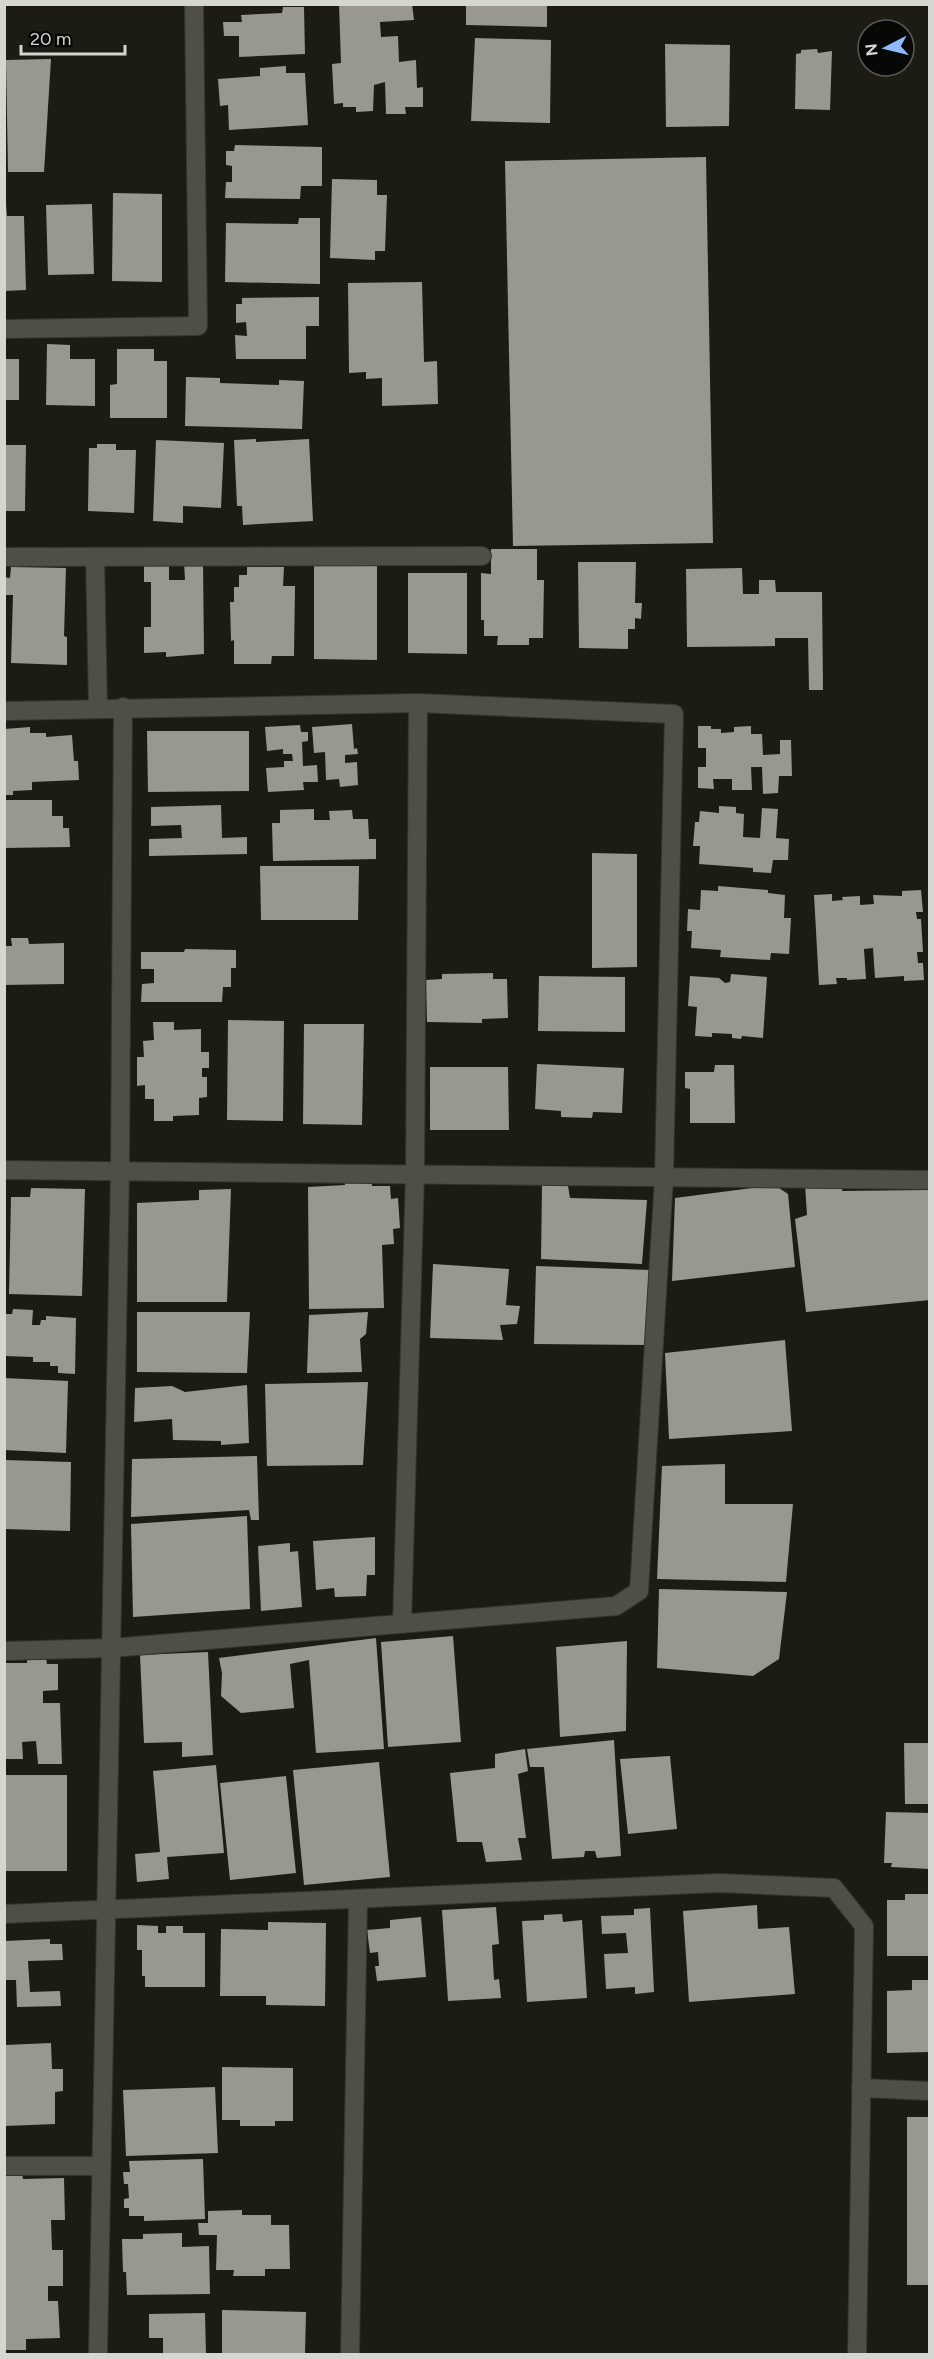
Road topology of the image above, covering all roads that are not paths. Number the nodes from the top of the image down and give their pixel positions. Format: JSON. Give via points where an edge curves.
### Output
{"nodes":[{"id":1,"x":194,"y":4,"type":"edge"},
{"id":2,"x":4,"y":329,"type":"edge"},
{"id":3,"x":482,"y":556,"type":"dead end"},
{"id":4,"x":4,"y":557,"type":"edge"},
{"id":5,"x":95,"y":557,"type":"junction"},
{"id":6,"x":418,"y":703,"type":"junction"},
{"id":7,"x":123,"y":707,"type":"junction"},
{"id":8,"x":98,"y":708,"type":"junction"},
{"id":9,"x":4,"y":711,"type":"edge"},
{"id":10,"x":4,"y":1170,"type":"edge"},
{"id":11,"x":120,"y":1170,"type":"junction"},
{"id":12,"x":415,"y":1174,"type":"junction"},
{"id":13,"x":664,"y":1177,"type":"junction"},
{"id":14,"x":930,"y":1180,"type":"edge"},
{"id":15,"x":402,"y":1624,"type":"junction"},
{"id":16,"x":111,"y":1648,"type":"junction"},
{"id":17,"x":4,"y":1651,"type":"edge"},
{"id":18,"x":358,"y":1899,"type":"junction"},
{"id":19,"x":106,"y":1911,"type":"junction"},
{"id":20,"x":4,"y":1914,"type":"edge"},
{"id":21,"x":861,"y":2088,"type":"junction"},
{"id":22,"x":930,"y":2091,"type":"edge"},
{"id":23,"x":4,"y":2166,"type":"edge"},
{"id":24,"x":101,"y":2166,"type":"junction"},
{"id":25,"x":98,"y":2355,"type":"edge"},
{"id":26,"x":350,"y":2355,"type":"edge"},
{"id":27,"x":857,"y":2355,"type":"edge"}],
"edges":[{"from":1,"to":2,"type":"street","via":[[198,326]]},
{"from":3,"to":5,"type":"street"},
{"from":4,"to":5,"type":"street"},
{"from":5,"to":8,"type":"street"},
{"from":6,"to":7,"type":"street"},
{"from":6,"to":12,"type":"street"},
{"from":6,"to":13,"type":"street","via":[[674,714]]},
{"from":7,"to":8,"type":"street"},
{"from":7,"to":11,"type":"street"},
{"from":8,"to":9,"type":"street"},
{"from":10,"to":11,"type":"street"},
{"from":11,"to":12,"type":"street"},
{"from":11,"to":16,"type":"street"},
{"from":12,"to":13,"type":"street"},
{"from":12,"to":15,"type":"street"},
{"from":13,"to":14,"type":"street"},
{"from":13,"to":15,"type":"street","via":[[639,1591],[616,1606]]},
{"from":15,"to":16,"type":"street"},
{"from":16,"to":17,"type":"street"},
{"from":16,"to":19,"type":"street"},
{"from":18,"to":19,"type":"street"},
{"from":18,"to":21,"type":"street","via":[[719,1883],[834,1888],[864,1926]]},
{"from":18,"to":26,"type":"street"},
{"from":19,"to":20,"type":"street"},
{"from":19,"to":24,"type":"street"},
{"from":21,"to":22,"type":"street"},
{"from":21,"to":27,"type":"street"},
{"from":23,"to":24,"type":"street"},
{"from":24,"to":25,"type":"street"}]}
